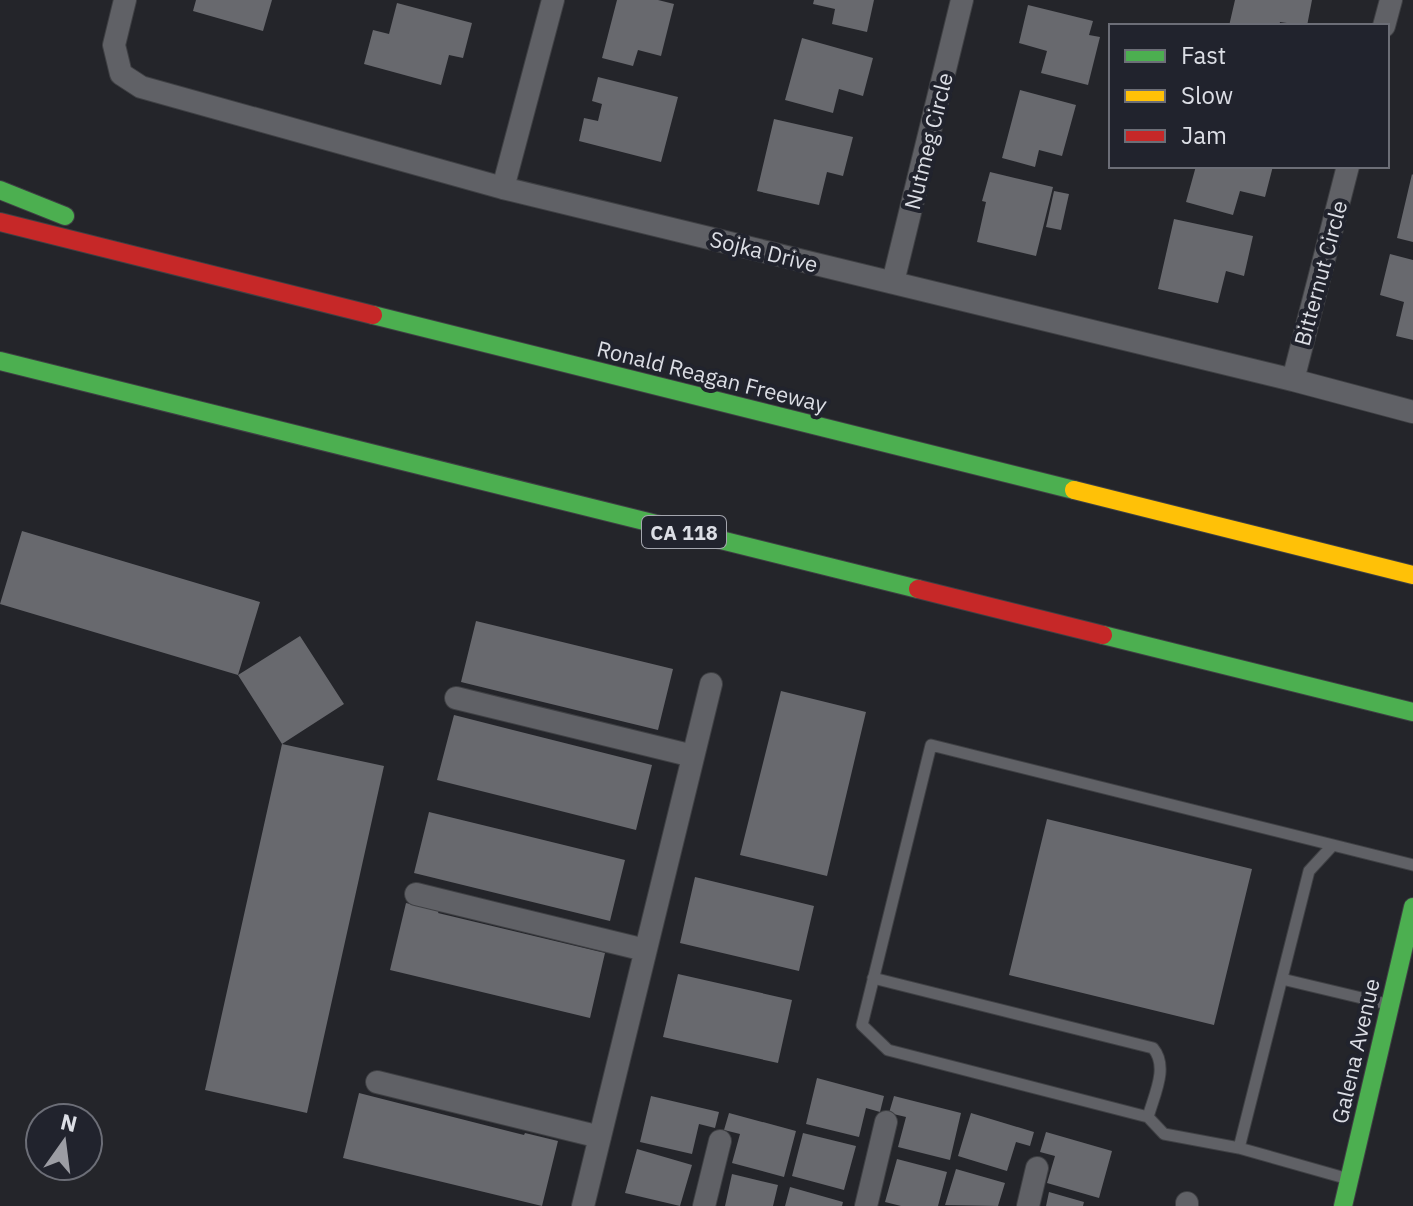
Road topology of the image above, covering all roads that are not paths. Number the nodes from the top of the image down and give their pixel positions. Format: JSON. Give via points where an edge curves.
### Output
{"nodes":[{"id":1,"x":125,"y":0,"type":"edge"},
{"id":2,"x":553,"y":0,"type":"edge"},
{"id":3,"x":962,"y":0,"type":"edge"},
{"id":4,"x":1391,"y":0,"type":"edge"},
{"id":5,"x":1385,"y":24,"type":"edge"},
{"id":6,"x":1347,"y":168,"type":"edge"},
{"id":7,"x":503,"y":188,"type":"junction"},
{"id":8,"x":0,"y":190,"type":"edge"},
{"id":9,"x":0,"y":222,"type":"edge"},
{"id":10,"x":226,"y":279,"type":"junction"},
{"id":11,"x":893,"y":282,"type":"junction"},
{"id":12,"x":0,"y":361,"type":"edge"},
{"id":13,"x":1293,"y":380,"type":"junction"},
{"id":14,"x":1413,"y":412,"type":"edge"},
{"id":15,"x":1408,"y":574,"type":"edge"},
{"id":16,"x":711,"y":684,"type":"dead end"},
{"id":17,"x":456,"y":698,"type":"dead end"},
{"id":18,"x":1413,"y":712,"type":"edge"},
{"id":19,"x":693,"y":756,"type":"junction"},
{"id":20,"x":1332,"y":846,"type":"junction"},
{"id":21,"x":1413,"y":865,"type":"edge"},
{"id":22,"x":416,"y":894,"type":"dead end"},
{"id":23,"x":1413,"y":907,"type":"edge"},
{"id":24,"x":645,"y":950,"type":"junction"},
{"id":25,"x":873,"y":978,"type":"junction"},
{"id":26,"x":1282,"y":979,"type":"junction"},
{"id":27,"x":1390,"y":1005,"type":"junction"},
{"id":28,"x":377,"y":1082,"type":"dead end"},
{"id":29,"x":1148,"y":1117,"type":"junction"},
{"id":30,"x":886,"y":1122,"type":"dead end"},
{"id":31,"x":600,"y":1137,"type":"junction"},
{"id":32,"x":720,"y":1141,"type":"dead end"},
{"id":33,"x":1239,"y":1148,"type":"junction"},
{"id":34,"x":1037,"y":1168,"type":"dead end"},
{"id":35,"x":1349,"y":1179,"type":"junction"},
{"id":36,"x":583,"y":1206,"type":"edge"},
{"id":37,"x":704,"y":1206,"type":"edge"},
{"id":38,"x":866,"y":1206,"type":"edge"},
{"id":39,"x":1028,"y":1206,"type":"edge"},
{"id":40,"x":1343,"y":1206,"type":"edge"}],
"edges":[{"from":1,"to":7,"type":"street","name":"Sojka Drive","via":[[114,45],[121,74],[141,87]]},
{"from":2,"to":7,"type":"street"},
{"from":3,"to":11,"type":"street","name":"Nutmeg Circle"},
{"from":4,"to":5,"type":"street"},
{"from":6,"to":13,"type":"street","name":"Bitternut Circle"},
{"from":7,"to":11,"type":"street","name":"Sojka Drive"},
{"from":8,"to":10,"type":"main road"},
{"from":9,"to":10,"type":"main road","name":"Ronald Reagan Freeway"},
{"from":10,"to":15,"type":"main road","name":"Ronald Reagan Freeway"},
{"from":11,"to":13,"type":"street","name":"Sojka Drive"},
{"from":12,"to":18,"type":"main road","number":"CA 118"},
{"from":13,"to":14,"type":"street","name":"Sojka Drive"},
{"from":16,"to":19,"type":"street"},
{"from":17,"to":19,"type":"street"},
{"from":19,"to":24,"type":"street"},
{"from":20,"to":21,"type":"lane"},
{"from":20,"to":25,"type":"lane","via":[[931,745]]},
{"from":20,"to":26,"type":"lane","via":[[1309,871]]},
{"from":22,"to":24,"type":"street"},
{"from":23,"to":27,"type":"main road","name":"Galena Avenue"},
{"from":24,"to":31,"type":"street"},
{"from":25,"to":29,"type":"lane","via":[[862,1025],[888,1050]]},
{"from":25,"to":29,"type":"lane","via":[[1153,1048],[1162,1065]]},
{"from":26,"to":27,"type":"lane"},
{"from":26,"to":33,"type":"lane"},
{"from":27,"to":35,"type":"main road","name":"Galena Avenue"},
{"from":28,"to":31,"type":"street"},
{"from":29,"to":33,"type":"lane","via":[[1164,1134]]},
{"from":30,"to":38,"type":"street"},
{"from":31,"to":36,"type":"street"},
{"from":32,"to":37,"type":"street"},
{"from":33,"to":35,"type":"lane"},
{"from":34,"to":39,"type":"street"},
{"from":35,"to":40,"type":"main road","name":"Galena Avenue"}]}
